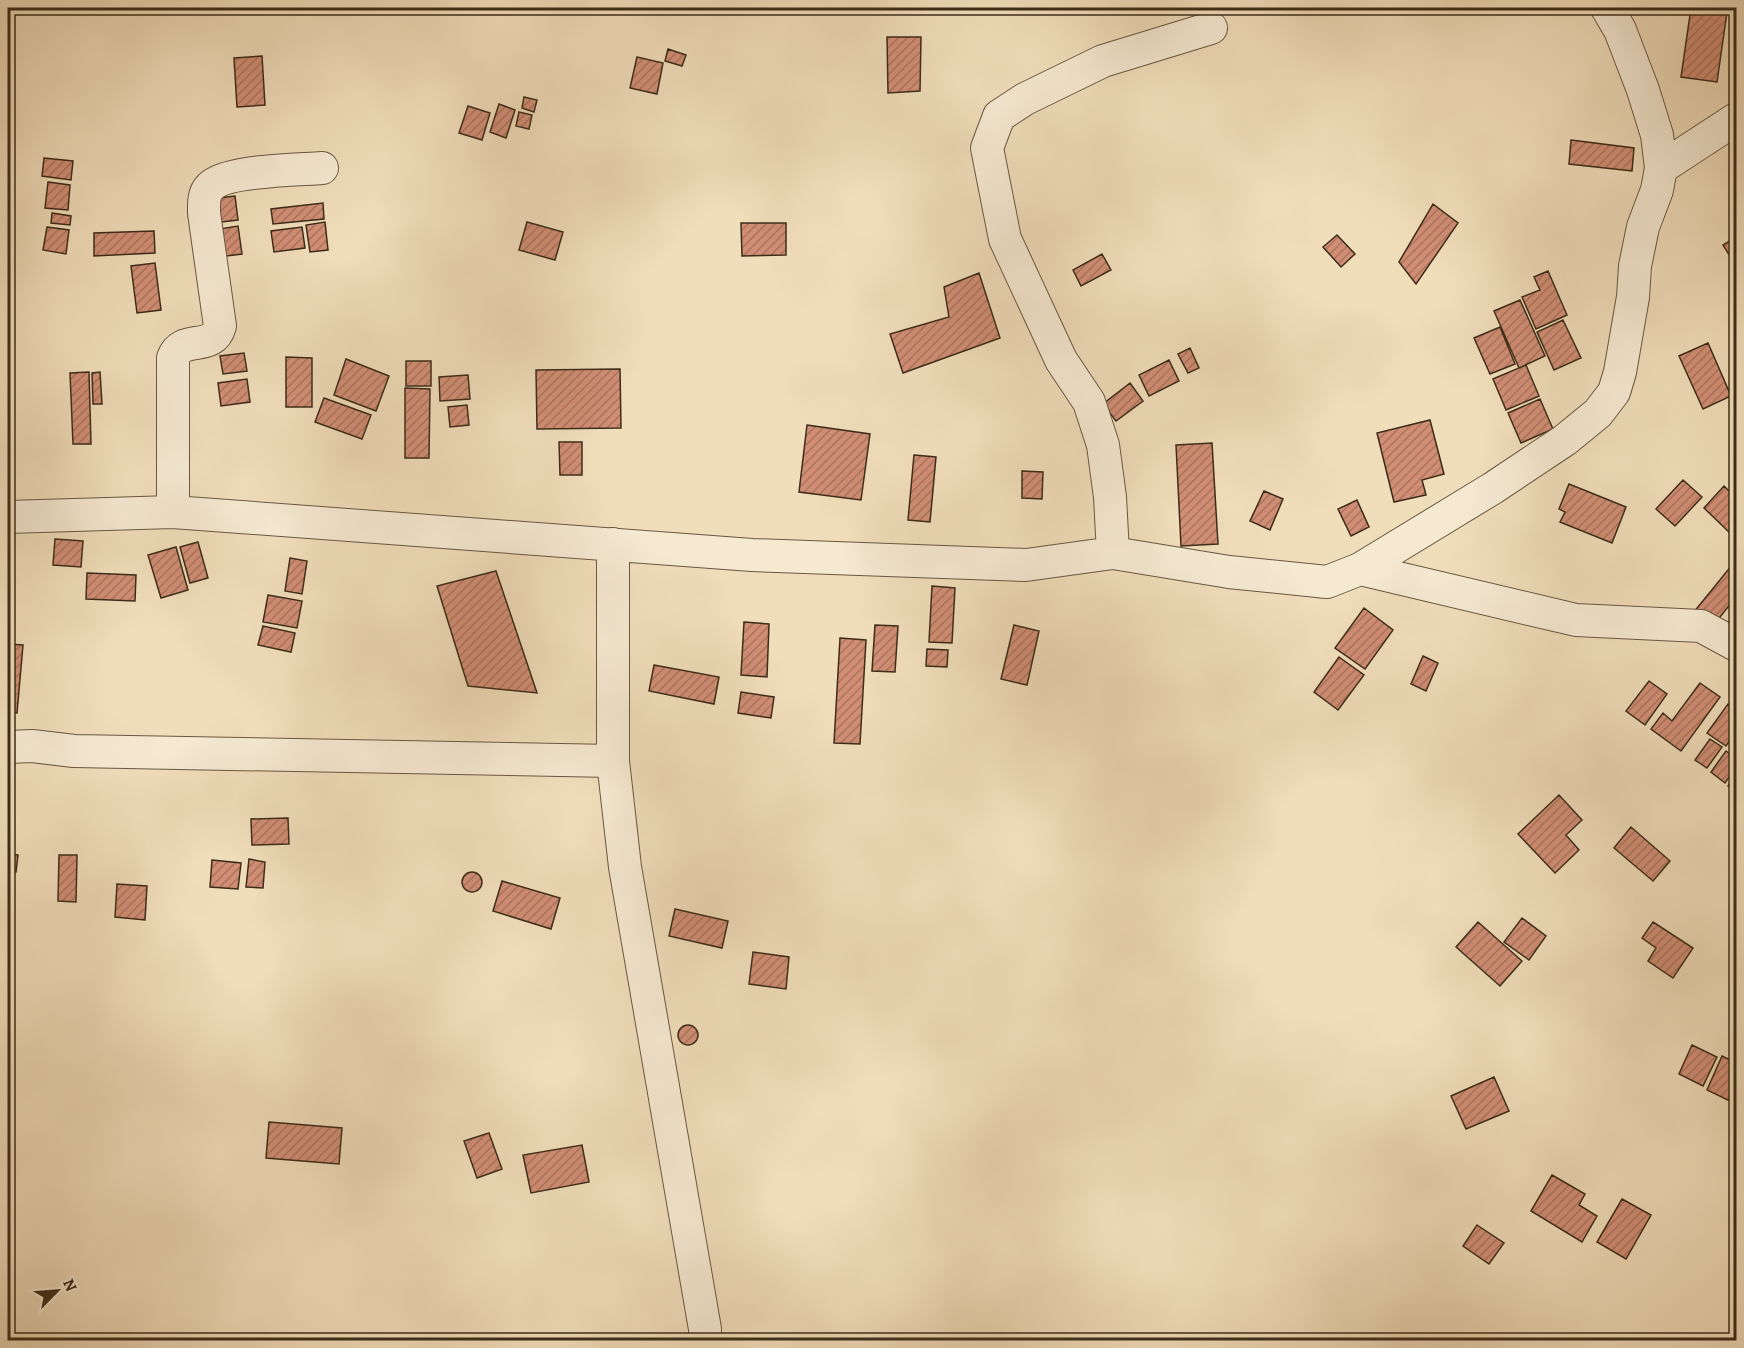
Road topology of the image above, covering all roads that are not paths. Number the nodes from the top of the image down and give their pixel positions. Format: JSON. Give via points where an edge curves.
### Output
{"nodes":[{"id":1,"x":1607,"y":8,"type":"edge"},
{"id":2,"x":1211,"y":28,"type":"dead end"},
{"id":3,"x":1737,"y":119,"type":"edge"},
{"id":4,"x":322,"y":168,"type":"dead end"},
{"id":5,"x":1661,"y":168,"type":"junction"},
{"id":6,"x":173,"y":512,"type":"junction"},
{"id":7,"x":8,"y":517,"type":"edge"},
{"id":8,"x":613,"y":544,"type":"junction"},
{"id":9,"x":1113,"y":553,"type":"junction"},
{"id":10,"x":1360,"y":569,"type":"junction"},
{"id":11,"x":1737,"y":645,"type":"edge"},
{"id":12,"x":8,"y":747,"type":"edge"},
{"id":13,"x":614,"y":761,"type":"junction"},
{"id":14,"x":705,"y":1341,"type":"edge"}],
"edges":[{"from":1,"to":5,"type":"street","via":[[1620,30],[1643,90],[1657,135]]},
{"from":2,"to":9,"type":"street","via":[[1103,61],[1025,99],[999,116],[987,148],[1005,238],[1061,360],[1089,402],[1103,445]]},
{"from":3,"to":5,"type":"street"},
{"from":4,"to":6,"type":"street","via":[[236,175],[219,181],[204,195],[220,326],[211,340],[182,346],[173,358]]},
{"from":5,"to":10,"type":"street","via":[[1643,227],[1614,392],[1598,413],[1566,440]]},
{"from":6,"to":7,"type":"street"},
{"from":6,"to":8,"type":"street"},
{"from":8,"to":9,"type":"street","via":[[752,555],[1026,565]]},
{"from":8,"to":13,"type":"street"},
{"from":9,"to":10,"type":"street","via":[[1229,572],[1328,582]]},
{"from":10,"to":11,"type":"street","via":[[1576,620],[1701,626]]},
{"from":12,"to":13,"type":"street"},
{"from":13,"to":14,"type":"street","via":[[626,867]]}]}
